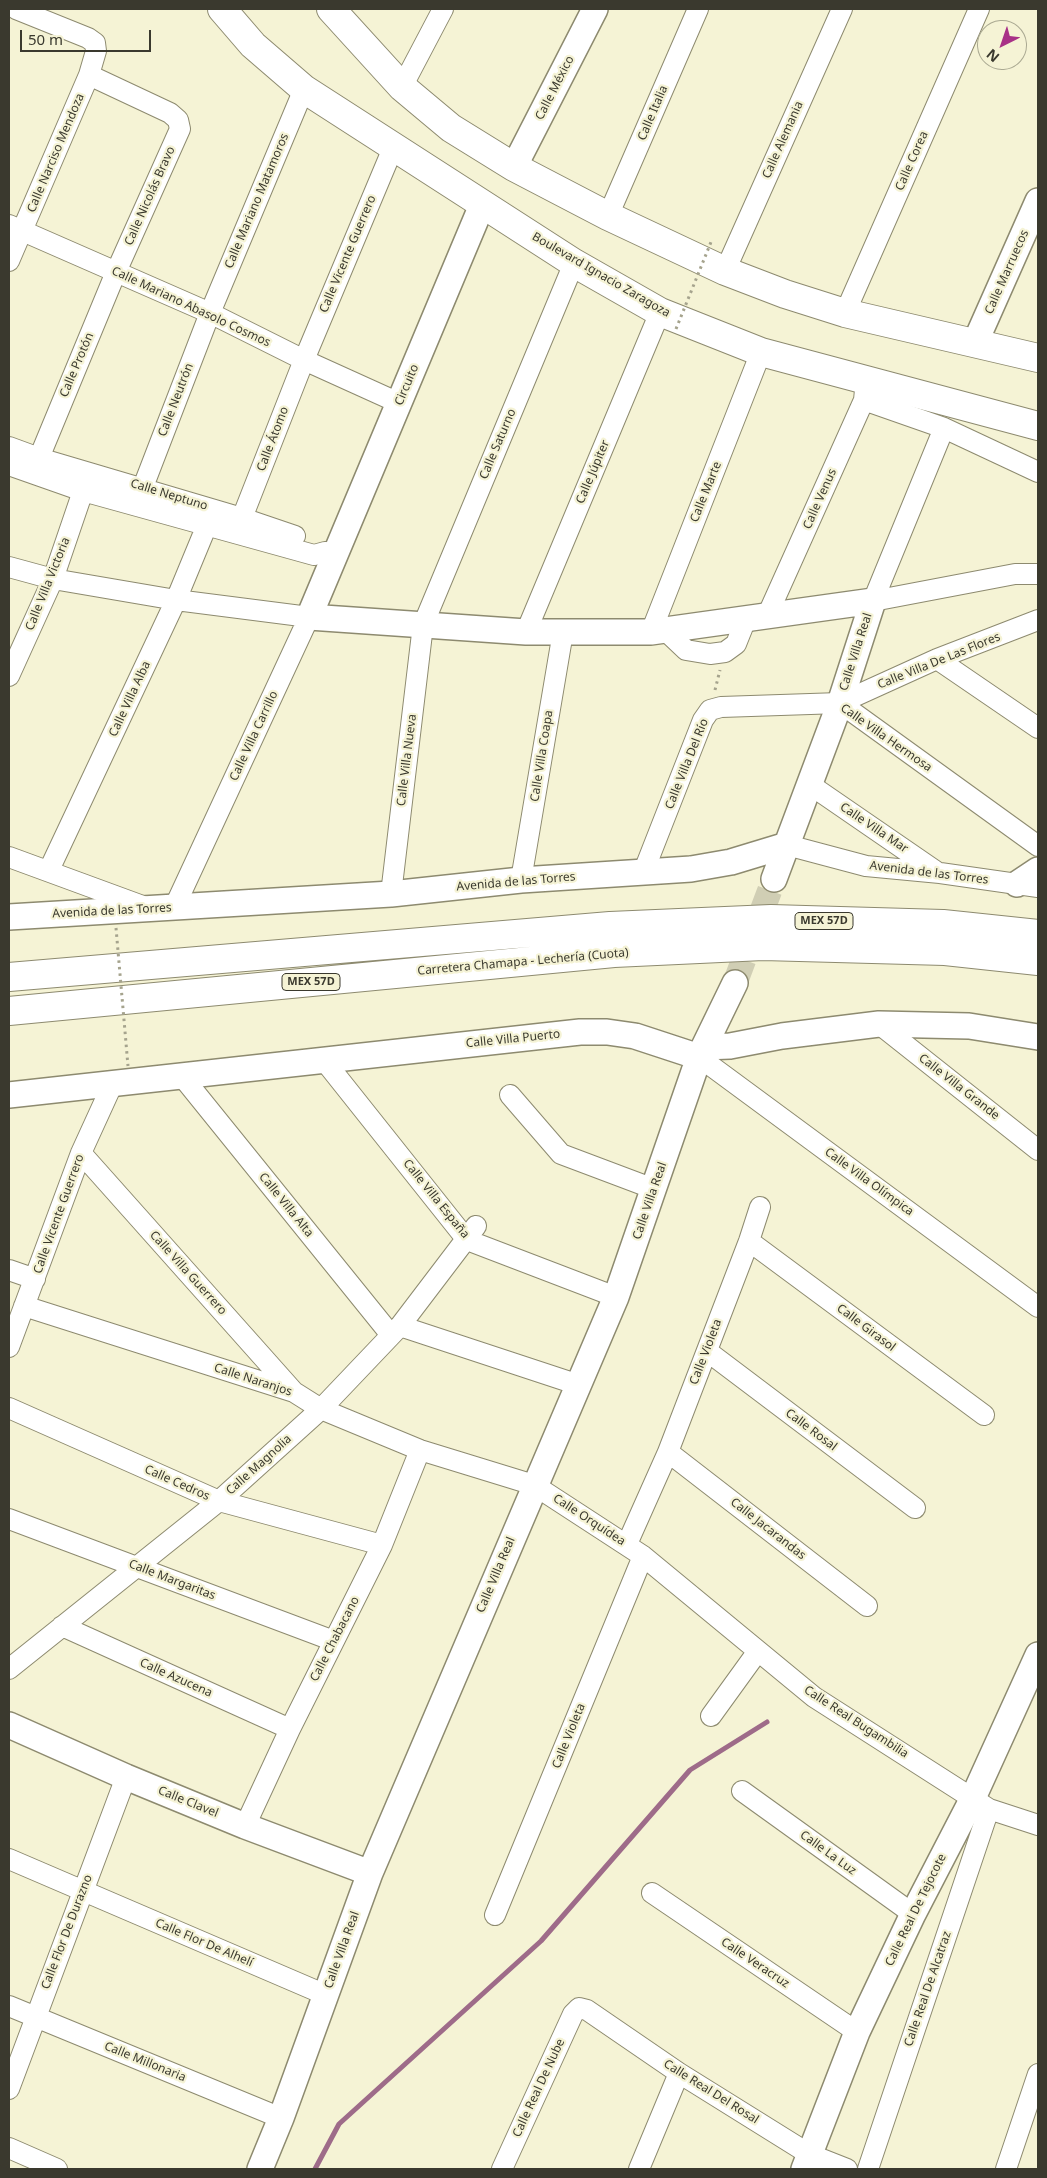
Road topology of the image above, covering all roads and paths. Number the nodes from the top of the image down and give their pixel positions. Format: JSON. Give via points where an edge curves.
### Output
{"nodes":[{"id":1,"x":16,"y":9,"type":"edge"},
{"id":2,"x":222,"y":9,"type":"edge"},
{"id":3,"x":331,"y":9,"type":"edge"},
{"id":4,"x":444,"y":9,"type":"edge"},
{"id":5,"x":595,"y":9,"type":"edge"},
{"id":6,"x":698,"y":9,"type":"edge"},
{"id":7,"x":842,"y":9,"type":"edge"},
{"id":8,"x":979,"y":9,"type":"edge"},
{"id":9,"x":89,"y":75,"type":"junction"},
{"id":10,"x":402,"y":87,"type":"junction"},
{"id":11,"x":304,"y":89,"type":"junction"},
{"id":12,"x":393,"y":148,"type":"junction"},
{"id":13,"x":514,"y":167,"type":"junction"},
{"id":14,"x":1038,"y":201,"type":"edge"},
{"id":15,"x":482,"y":205,"type":"junction"},
{"id":16,"x":608,"y":216,"type":"junction"},
{"id":17,"x":16,"y":228,"type":"edge"},
{"id":18,"x":711,"y":242,"type":"dead end"},
{"id":19,"x":9,"y":261,"type":"edge"},
{"id":20,"x":574,"y":263,"type":"junction"},
{"id":21,"x":725,"y":271,"type":"junction"},
{"id":22,"x":116,"y":272,"type":"junction"},
{"id":23,"x":210,"y":313,"type":"junction"},
{"id":24,"x":845,"y":313,"type":"junction"},
{"id":25,"x":668,"y":320,"type":"junction"},
{"id":26,"x":975,"y":343,"type":"junction"},
{"id":27,"x":762,"y":352,"type":"junction"},
{"id":28,"x":1038,"y":358,"type":"edge"},
{"id":29,"x":304,"y":360,"type":"junction"},
{"id":30,"x":865,"y":390,"type":"junction"},
{"id":31,"x":400,"y":403,"type":"junction"},
{"id":32,"x":1038,"y":426,"type":"edge"},
{"id":33,"x":944,"y":428,"type":"junction"},
{"id":34,"x":9,"y":447,"type":"edge"},
{"id":35,"x":39,"y":458,"type":"junction"},
{"id":36,"x":9,"y":465,"type":"edge"},
{"id":37,"x":1038,"y":472,"type":"edge"},
{"id":38,"x":143,"y":487,"type":"junction"},
{"id":39,"x":84,"y":491,"type":"junction"},
{"id":40,"x":242,"y":518,"type":"junction"},
{"id":41,"x":206,"y":525,"type":"junction"},
{"id":42,"x":331,"y":556,"type":"junction"},
{"id":43,"x":9,"y":567,"type":"edge"},
{"id":44,"x":1038,"y":574,"type":"edge"},
{"id":45,"x":53,"y":578,"type":"junction"},
{"id":46,"x":176,"y":600,"type":"junction"},
{"id":47,"x":873,"y":601,"type":"junction"},
{"id":48,"x":756,"y":617,"type":"junction"},
{"id":49,"x":308,"y":618,"type":"junction"},
{"id":50,"x":1038,"y":622,"type":"edge"},
{"id":51,"x":423,"y":625,"type":"junction"},
{"id":52,"x":526,"y":632,"type":"junction"},
{"id":53,"x":563,"y":632,"type":"junction"},
{"id":54,"x":658,"y":632,"type":"junction"},
{"id":55,"x":725,"y":652,"type":"junction"},
{"id":56,"x":937,"y":660,"type":"junction"},
{"id":57,"x":9,"y":676,"type":"edge"},
{"id":58,"x":840,"y":703,"type":"junction"},
{"id":59,"x":710,"y":710,"type":"junction"},
{"id":60,"x":1038,"y":728,"type":"edge"},
{"id":61,"x":809,"y":784,"type":"junction"},
{"id":62,"x":787,"y":845,"type":"junction"},
{"id":63,"x":1038,"y":846,"type":"edge"},
{"id":64,"x":9,"y":857,"type":"edge"},
{"id":65,"x":49,"y":870,"type":"junction"},
{"id":66,"x":1038,"y":870,"type":"edge"},
{"id":67,"x":643,"y":873,"type":"junction"},
{"id":68,"x":940,"y":873,"type":"junction"},
{"id":69,"x":774,"y":879,"type":"tunnel mouth"},
{"id":70,"x":521,"y":880,"type":"junction"},
{"id":71,"x":1028,"y":886,"type":"edge"},
{"id":72,"x":391,"y":894,"type":"junction"},
{"id":73,"x":150,"y":908,"type":"junction"},
{"id":74,"x":174,"y":908,"type":"junction"},
{"id":75,"x":9,"y":917,"type":"edge"},
{"id":76,"x":116,"y":928,"type":"dead end"},
{"id":77,"x":1038,"y":934,"type":"edge"},
{"id":78,"x":1038,"y":961,"type":"edge"},
{"id":79,"x":9,"y":977,"type":"edge"},
{"id":80,"x":735,"y":983,"type":"tunnel mouth"},
{"id":81,"x":9,"y":1011,"type":"edge"},
{"id":82,"x":879,"y":1024,"type":"junction"},
{"id":83,"x":1038,"y":1037,"type":"edge"},
{"id":84,"x":702,"y":1052,"type":"junction"},
{"id":85,"x":324,"y":1059,"type":"junction"},
{"id":86,"x":120,"y":1074,"type":"junction"},
{"id":87,"x":181,"y":1075,"type":"junction"},
{"id":88,"x":9,"y":1095,"type":"edge"},
{"id":89,"x":510,"y":1096,"type":"dead end"},
{"id":90,"x":1038,"y":1150,"type":"edge"},
{"id":91,"x":81,"y":1153,"type":"junction"},
{"id":92,"x":654,"y":1188,"type":"junction"},
{"id":93,"x":760,"y":1206,"type":"dead end"},
{"id":94,"x":472,"y":1233,"type":"junction"},
{"id":95,"x":749,"y":1241,"type":"junction"},
{"id":96,"x":9,"y":1270,"type":"edge"},
{"id":97,"x":35,"y":1279,"type":"junction"},
{"id":98,"x":616,"y":1297,"type":"junction"},
{"id":99,"x":24,"y":1306,"type":"junction"},
{"id":100,"x":1038,"y":1307,"type":"edge"},
{"id":101,"x":396,"y":1330,"type":"junction"},
{"id":102,"x":9,"y":1347,"type":"edge"},
{"id":103,"x":707,"y":1350,"type":"junction"},
{"id":104,"x":579,"y":1385,"type":"junction"},
{"id":105,"x":294,"y":1392,"type":"junction"},
{"id":106,"x":9,"y":1408,"type":"edge"},
{"id":107,"x":321,"y":1410,"type":"junction"},
{"id":108,"x":984,"y":1415,"type":"dead end"},
{"id":109,"x":420,"y":1450,"type":"junction"},
{"id":110,"x":668,"y":1452,"type":"junction"},
{"id":111,"x":534,"y":1485,"type":"junction"},
{"id":112,"x":219,"y":1501,"type":"junction"},
{"id":113,"x":915,"y":1508,"type":"dead end"},
{"id":114,"x":9,"y":1519,"type":"edge"},
{"id":115,"x":382,"y":1545,"type":"junction"},
{"id":116,"x":635,"y":1550,"type":"junction"},
{"id":117,"x":136,"y":1567,"type":"junction"},
{"id":118,"x":867,"y":1606,"type":"dead end"},
{"id":119,"x":62,"y":1626,"type":"junction"},
{"id":120,"x":334,"y":1641,"type":"junction"},
{"id":121,"x":758,"y":1652,"type":"junction"},
{"id":122,"x":1038,"y":1656,"type":"edge"},
{"id":123,"x":9,"y":1669,"type":"edge"},
{"id":124,"x":711,"y":1716,"type":"dead end"},
{"id":125,"x":9,"y":1725,"type":"edge"},
{"id":126,"x":290,"y":1729,"type":"junction"},
{"id":127,"x":126,"y":1777,"type":"junction"},
{"id":128,"x":742,"y":1791,"type":"dead end"},
{"id":129,"x":981,"y":1803,"type":"junction"},
{"id":130,"x":1038,"y":1825,"type":"edge"},
{"id":131,"x":245,"y":1826,"type":"junction"},
{"id":132,"x":9,"y":1859,"type":"edge"},
{"id":133,"x":370,"y":1873,"type":"junction"},
{"id":134,"x":83,"y":1891,"type":"junction"},
{"id":135,"x":652,"y":1893,"type":"dead end"},
{"id":136,"x":913,"y":1914,"type":"junction"},
{"id":137,"x":495,"y":1915,"type":"dead end"},
{"id":138,"x":326,"y":1995,"type":"junction"},
{"id":139,"x":9,"y":2006,"type":"edge"},
{"id":140,"x":579,"y":2008,"type":"joint"},
{"id":141,"x":34,"y":2017,"type":"junction"},
{"id":142,"x":857,"y":2032,"type":"junction"},
{"id":143,"x":679,"y":2072,"type":"junction"},
{"id":144,"x":1038,"y":2074,"type":"edge"},
{"id":145,"x":9,"y":2089,"type":"edge"},
{"id":146,"x":281,"y":2118,"type":"junction"},
{"id":147,"x":9,"y":2148,"type":"edge"},
{"id":148,"x":806,"y":2162,"type":"edge"},
{"id":149,"x":57,"y":2169,"type":"edge"},
{"id":150,"x":260,"y":2169,"type":"edge"},
{"id":151,"x":502,"y":2169,"type":"edge"},
{"id":152,"x":639,"y":2169,"type":"edge"},
{"id":153,"x":847,"y":2169,"type":"edge"},
{"id":154,"x":868,"y":2169,"type":"edge"},
{"id":155,"x":1006,"y":2169,"type":"edge"}],
"edges":[{"from":1,"to":9,"type":"street","name":"Calle Narciso Mendoza","via":[[88,38],[95,44]]},
{"from":2,"to":11,"type":"main road","name":"Boulevard Ignacio Zaragoza","via":[[253,45]]},
{"from":3,"to":10,"type":"main road"},
{"from":4,"to":10,"type":"street"},
{"from":5,"to":13,"type":"street","name":"Calle México"},
{"from":6,"to":16,"type":"street","name":"Calle Italia"},
{"from":7,"to":21,"type":"street","name":"Calle Alemania"},
{"from":8,"to":24,"type":"street","name":"Calle Corea"},
{"from":9,"to":17,"type":"street","name":"Calle Narciso Mendoza"},
{"from":9,"to":22,"type":"street","name":"Calle Nicolás Bravo","via":[[170,113],[178,120],[180,129]]},
{"from":10,"to":13,"type":"main road","via":[[451,128]]},
{"from":11,"to":12,"type":"main road","name":"Boulevard Ignacio Zaragoza"},
{"from":11,"to":23,"type":"street","name":"Calle Mariano Matamoros"},
{"from":12,"to":15,"type":"main road","name":"Boulevard Ignacio Zaragoza"},
{"from":12,"to":29,"type":"street","name":"Calle Vicente Guerrero"},
{"from":13,"to":16,"type":"main road"},
{"from":14,"to":26,"type":"street","name":"Calle Marruecos"},
{"from":15,"to":20,"type":"main road","name":"Boulevard Ignacio Zaragoza"},
{"from":15,"to":31,"type":"street","name":"Circuito"},
{"from":16,"to":21,"type":"main road"},
{"from":17,"to":19,"type":"street","name":"Calle Narciso Mendoza"},
{"from":17,"to":22,"type":"street","name":"Calle Mariano Abasolo Cosmos"},
{"from":18,"to":25,"type":"path","bridge":true},
{"from":20,"to":25,"type":"main road","name":"Boulevard Ignacio Zaragoza"},
{"from":20,"to":51,"type":"street","name":"Calle Saturno"},
{"from":21,"to":24,"type":"main road"},
{"from":22,"to":23,"type":"street","name":"Calle Mariano Abasolo Cosmos"},
{"from":22,"to":35,"type":"street","name":"Calle Protón"},
{"from":23,"to":29,"type":"street","name":"Calle Mariano Abasolo Cosmos"},
{"from":23,"to":38,"type":"street","name":"Calle Neutrón"},
{"from":24,"to":26,"type":"main road"},
{"from":25,"to":27,"type":"main road","name":"Boulevard Ignacio Zaragoza"},
{"from":25,"to":52,"type":"street","name":"Calle Júpiter"},
{"from":26,"to":28,"type":"main road"},
{"from":27,"to":30,"type":"main road","name":"Boulevard Ignacio Zaragoza"},
{"from":27,"to":54,"type":"street","name":"Calle Marte"},
{"from":29,"to":31,"type":"street","name":"Calle Mariano Abasolo Cosmos"},
{"from":29,"to":40,"type":"street","name":"Calle Átomo"},
{"from":30,"to":32,"type":"main road","name":"Boulevard Ignacio Zaragoza"},
{"from":30,"to":33,"type":"street"},
{"from":30,"to":48,"type":"street","name":"Calle Venus"},
{"from":31,"to":42,"type":"street","name":"Circuito"},
{"from":33,"to":37,"type":"street"},
{"from":33,"to":47,"type":"street","name":"Calle Villa Real"},
{"from":34,"to":35,"type":"street","name":"Calle Neptuno"},
{"from":35,"to":38,"type":"street","name":"Calle Neptuno"},
{"from":36,"to":39,"type":"street","name":"Calle Neptuno"},
{"from":38,"to":40,"type":"street","name":"Calle Neptuno"},
{"from":39,"to":41,"type":"street","name":"Calle Neptuno"},
{"from":39,"to":45,"type":"street","name":"Calle Villa Victoria"},
{"from":40,"to":42,"type":"street","name":"Calle Neptuno","via":[[315,543]]},
{"from":41,"to":42,"type":"street","name":"Calle Neptuno","via":[[314,556]]},
{"from":41,"to":46,"type":"street","name":"Calle Villa Alba"},
{"from":42,"to":49,"type":"street","name":"Calle Villa Carrillo"},
{"from":43,"to":45,"type":"street"},
{"from":44,"to":47,"type":"street","via":[[1015,574]]},
{"from":45,"to":46,"type":"street"},
{"from":45,"to":57,"type":"street","name":"Calle Villa Victoria"},
{"from":46,"to":49,"type":"street"},
{"from":46,"to":65,"type":"street","name":"Calle Villa Alba"},
{"from":47,"to":48,"type":"street"},
{"from":47,"to":58,"type":"street","name":"Calle Villa Real"},
{"from":48,"to":54,"type":"street"},
{"from":48,"to":55,"type":"street","name":"Calle Venus","via":[[736,644]]},
{"from":49,"to":51,"type":"street"},
{"from":49,"to":74,"type":"street","name":"Calle Villa Carrillo"},
{"from":50,"to":56,"type":"street","name":"Calle Villa De Las Flores"},
{"from":51,"to":52,"type":"street"},
{"from":51,"to":72,"type":"street","name":"Calle Villa Nueva"},
{"from":52,"to":53,"type":"street"},
{"from":53,"to":54,"type":"street"},
{"from":53,"to":70,"type":"street","name":"Calle Villa Coapa"},
{"from":54,"to":55,"type":"street","via":[[686,650],[710,654]]},
{"from":55,"to":59,"type":"path","name":"Calle Villa Del Río"},
{"from":56,"to":58,"type":"street","name":"Calle Villa De Las Flores"},
{"from":56,"to":60,"type":"street"},
{"from":58,"to":59,"type":"street","name":"Calle Villa Hermosa"},
{"from":58,"to":61,"type":"street","name":"Calle Villa Real"},
{"from":58,"to":63,"type":"street","name":"Calle Villa Hermosa"},
{"from":59,"to":67,"type":"street","name":"Calle Villa Del Río","via":[[703,720]]},
{"from":61,"to":62,"type":"street","name":"Calle Villa Real"},
{"from":61,"to":68,"type":"street","name":"Calle Villa Mar"},
{"from":62,"to":67,"type":"street","name":"Avenida de las Torres","via":[[731,862]]},
{"from":62,"to":68,"type":"street","name":"Avenida de las Torres","via":[[866,866]]},
{"from":62,"to":69,"type":"street","name":"Calle Villa Real"},
{"from":64,"to":65,"type":"street"},
{"from":65,"to":73,"type":"street"},
{"from":66,"to":71,"type":"street","name":"Avenida de las Torres"},
{"from":67,"to":70,"type":"street","name":"Avenida de las Torres"},
{"from":68,"to":71,"type":"street","name":"Avenida de las Torres"},
{"from":70,"to":72,"type":"street","name":"Avenida de las Torres"},
{"from":72,"to":74,"type":"street","name":"Avenida de las Torres"},
{"from":73,"to":74,"type":"street","name":"Avenida de las Torres"},
{"from":73,"to":75,"type":"street","name":"Avenida de las Torres"},
{"from":76,"to":86,"type":"path","bridge":true},
{"from":77,"to":79,"type":"main road","number":"MEX 57D","via":[[943,924],[771,920],[610,926]]},
{"from":78,"to":81,"type":"main road","name":"Carretera Chamapa - Lechería (Cuota)","number":"MEX 57D","via":[[945,951],[763,946],[614,953]]},
{"from":80,"to":84,"type":"street","name":"Calle Villa Real"},
{"from":82,"to":83,"type":"street","via":[[969,1026]]},
{"from":82,"to":84,"type":"street","via":[[782,1036]]},
{"from":82,"to":90,"type":"street","name":"Calle Villa Grande"},
{"from":84,"to":85,"type":"street","name":"Calle Villa Puerto","via":[[635,1036],[580,1032]]},
{"from":84,"to":92,"type":"street","name":"Calle Villa Real"},
{"from":84,"to":100,"type":"street","name":"Calle Villa Olímpica"},
{"from":85,"to":87,"type":"street","name":"Calle Villa Puerto"},
{"from":85,"to":94,"type":"street","name":"Calle Villa España"},
{"from":86,"to":87,"type":"street","name":"Calle Villa Puerto"},
{"from":86,"to":88,"type":"street","name":"Calle Villa Puerto"},
{"from":86,"to":91,"type":"street","name":"Calle Vicente Guerrero"},
{"from":87,"to":101,"type":"street","name":"Calle Villa Alta"},
{"from":89,"to":92,"type":"street","via":[[561,1154]]},
{"from":91,"to":97,"type":"street","name":"Calle Vicente Guerrero"},
{"from":91,"to":105,"type":"street","name":"Calle Villa Guerrero"},
{"from":92,"to":98,"type":"street","name":"Calle Villa Real"},
{"from":93,"to":95,"type":"street","name":"Calle Violeta"},
{"from":94,"to":98,"type":"street","name":"Calle Villa España"},
{"from":94,"to":101,"type":"street","name":"Calle Magnolia"},
{"from":95,"to":103,"type":"street","name":"Calle Violeta"},
{"from":95,"to":108,"type":"street","name":"Calle Girasol"},
{"from":96,"to":97,"type":"street"},
{"from":97,"to":99,"type":"street","name":"Calle Vicente Guerrero"},
{"from":98,"to":104,"type":"street","name":"Calle Villa Real"},
{"from":99,"to":102,"type":"street","name":"Calle Vicente Guerrero"},
{"from":99,"to":105,"type":"street","name":"Calle Naranjos"},
{"from":101,"to":104,"type":"street"},
{"from":101,"to":107,"type":"street","name":"Calle Magnolia"},
{"from":103,"to":110,"type":"street","name":"Calle Violeta"},
{"from":103,"to":113,"type":"street","name":"Calle Rosal"},
{"from":104,"to":111,"type":"street","name":"Calle Villa Real"},
{"from":105,"to":107,"type":"street","name":"Calle Naranjos"},
{"from":106,"to":112,"type":"street","name":"Calle Cedros"},
{"from":107,"to":109,"type":"street","name":"Calle Naranjos"},
{"from":107,"to":112,"type":"street","name":"Calle Magnolia"},
{"from":109,"to":111,"type":"street","name":"Calle Naranjos"},
{"from":109,"to":115,"type":"street","name":"Calle Chabacano"},
{"from":110,"to":116,"type":"street","name":"Calle Violeta"},
{"from":110,"to":118,"type":"street","name":"Calle Jacarandas"},
{"from":111,"to":116,"type":"street","name":"Calle Orquídea"},
{"from":111,"to":133,"type":"street","name":"Calle Villa Real"},
{"from":112,"to":115,"type":"street","name":"Calle Cedros"},
{"from":112,"to":117,"type":"street","name":"Calle Magnolia"},
{"from":114,"to":117,"type":"street","name":"Calle Margaritas"},
{"from":115,"to":120,"type":"street","name":"Calle Chabacano"},
{"from":116,"to":121,"type":"street","name":"Calle Real Bugambilia"},
{"from":116,"to":137,"type":"street","name":"Calle Violeta"},
{"from":117,"to":119,"type":"street","name":"Calle Magnolia"},
{"from":117,"to":120,"type":"street","name":"Calle Margaritas"},
{"from":119,"to":123,"type":"street","name":"Calle Magnolia"},
{"from":119,"to":126,"type":"street","name":"Calle Azucena"},
{"from":120,"to":126,"type":"street","name":"Calle Chabacano"},
{"from":121,"to":124,"type":"street"},
{"from":121,"to":129,"type":"street","name":"Calle Real Bugambilia","via":[[814,1697]]},
{"from":122,"to":129,"type":"street","name":"Calle Real De Tejocote"},
{"from":125,"to":127,"type":"street","name":"Calle Clavel"},
{"from":126,"to":131,"type":"street","name":"Calle Chabacano"},
{"from":127,"to":131,"type":"street","name":"Calle Clavel"},
{"from":127,"to":134,"type":"street","name":"Calle Flor De Durazno"},
{"from":128,"to":136,"type":"street","name":"Calle La Luz"},
{"from":129,"to":130,"type":"street","name":"Calle Real Bugambilia"},
{"from":129,"to":136,"type":"street","name":"Calle Real De Tejocote"},
{"from":129,"to":154,"type":"street","name":"Calle Real De Alcatraz"},
{"from":131,"to":133,"type":"street","name":"Calle Clavel"},
{"from":132,"to":134,"type":"street","name":"Calle Flor De Alhelí"},
{"from":133,"to":138,"type":"street","name":"Calle Villa Real"},
{"from":134,"to":138,"type":"street","name":"Calle Flor De Alhelí"},
{"from":134,"to":141,"type":"street","name":"Calle Flor De Durazno"},
{"from":135,"to":142,"type":"street","name":"Calle Veracruz"},
{"from":136,"to":142,"type":"street","name":"Calle Real De Tejocote"},
{"from":138,"to":146,"type":"street","name":"Calle Villa Real"},
{"from":139,"to":141,"type":"street","name":"Calle Millonaria"},
{"from":140,"to":143,"type":"street","name":"Calle Real Del Rosal","via":[[587,2010]]},
{"from":140,"to":151,"type":"street","name":"Calle Real De Nube","via":[[573,2014]]},
{"from":141,"to":145,"type":"street","name":"Calle Flor De Durazno"},
{"from":141,"to":146,"type":"street","name":"Calle Millonaria"},
{"from":142,"to":148,"type":"street","name":"Calle Real De Tejocote"},
{"from":143,"to":148,"type":"street","name":"Calle Real Del Rosal"},
{"from":143,"to":152,"type":"street"},
{"from":144,"to":155,"type":"street"},
{"from":146,"to":150,"type":"street","name":"Calle Villa Real"},
{"from":147,"to":149,"type":"street"},
{"from":148,"to":153,"type":"street","name":"Calle Real Del Rosal"}]}
